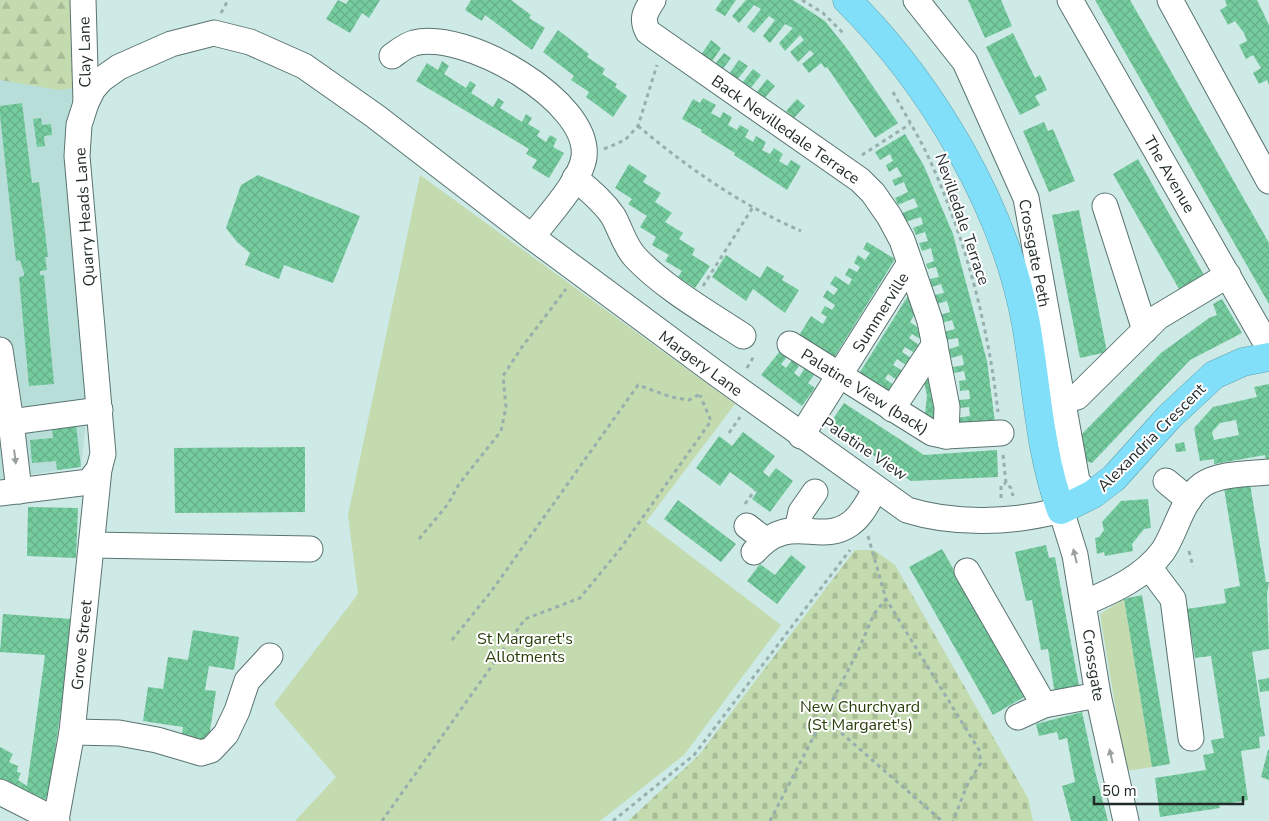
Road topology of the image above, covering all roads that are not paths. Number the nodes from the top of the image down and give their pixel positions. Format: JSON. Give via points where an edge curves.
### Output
{"nodes":[{"id":1,"x":83,"y":0,"type":"edge"},
{"id":2,"x":846,"y":0,"type":"edge"},
{"id":3,"x":916,"y":0,"type":"edge"},
{"id":4,"x":1070,"y":0,"type":"edge"},
{"id":5,"x":1170,"y":0,"type":"edge"},
{"id":6,"x":648,"y":8,"type":"edge"},
{"id":7,"x":392,"y":56,"type":"dead end"},
{"id":8,"x":86,"y":103,"type":"junction"},
{"id":9,"x":375,"y":116,"type":"joint"},
{"id":10,"x":580,"y":168,"type":"junction"},
{"id":11,"x":1269,"y":181,"type":"edge"},
{"id":12,"x":1105,"y":206,"type":"dead end"},
{"id":13,"x":532,"y":237,"type":"junction"},
{"id":14,"x":910,"y":263,"type":"junction"},
{"id":15,"x":1228,"y":275,"type":"junction"},
{"id":16,"x":1145,"y":330,"type":"junction"},
{"id":17,"x":743,"y":336,"type":"road end"},
{"id":18,"x":790,"y":344,"type":"dead end"},
{"id":19,"x":935,"y":344,"type":"junction"},
{"id":20,"x":1269,"y":348,"type":"edge"},
{"id":21,"x":0,"y":350,"type":"edge"},
{"id":22,"x":1269,"y":357,"type":"edge"},
{"id":23,"x":840,"y":376,"type":"junction"},
{"id":24,"x":1062,"y":401,"type":"junction"},
{"id":25,"x":892,"y":409,"type":"junction"},
{"id":26,"x":100,"y":410,"type":"junction"},
{"id":27,"x":11,"y":422,"type":"junction"},
{"id":28,"x":1001,"y":433,"type":"road end"},
{"id":29,"x":801,"y":436,"type":"junction"},
{"id":30,"x":946,"y":436,"type":"junction"},
{"id":31,"x":99,"y":469,"type":"junction"},
{"id":32,"x":1269,"y":472,"type":"edge"},
{"id":33,"x":1166,"y":481,"type":"dead end"},
{"id":34,"x":876,"y":489,"type":"junction"},
{"id":35,"x":9,"y":492,"type":"edge"},
{"id":36,"x":815,"y":492,"type":"dead end"},
{"id":37,"x":1093,"y":494,"type":"junction"},
{"id":38,"x":1188,"y":500,"type":"junction"},
{"id":39,"x":1061,"y":510,"type":"junction"},
{"id":40,"x":797,"y":530,"type":"junction"},
{"id":41,"x":755,"y":539,"type":"dead end"},
{"id":42,"x":92,"y":545,"type":"junction"},
{"id":43,"x":310,"y":548,"type":"dead end"},
{"id":44,"x":1156,"y":558,"type":"junction"},
{"id":45,"x":967,"y":572,"type":"dead end"},
{"id":46,"x":1084,"y":603,"type":"junction"},
{"id":47,"x":270,"y":656,"type":"dead end"},
{"id":48,"x":1098,"y":695,"type":"junction"},
{"id":49,"x":1044,"y":705,"type":"junction"},
{"id":50,"x":1018,"y":717,"type":"dead end"},
{"id":51,"x":72,"y":732,"type":"junction"},
{"id":52,"x":1191,"y":738,"type":"dead end"},
{"id":53,"x":0,"y":792,"type":"edge"},
{"id":54,"x":57,"y":821,"type":"edge"},
{"id":55,"x":1126,"y":821,"type":"edge"}],
"edges":[{"from":1,"to":8,"type":"street","name":"Clay Lane"},
{"from":2,"to":39,"type":"highway","via":[[905,63],[943,119],[981,188],[1013,270],[1026,322],[1045,450]]},
{"from":3,"to":24,"type":"street","name":"Crossgate Peth","via":[[965,62],[1026,198]]},
{"from":4,"to":15,"type":"street","name":"The Avenue"},
{"from":5,"to":11,"type":"street"},
{"from":6,"to":14,"type":"street","name":"Back Nevilledale Terrace","via":[[644,25],[648,32],[860,180],[889,216]]},
{"from":7,"to":10,"type":"street","via":[[415,42],[432,41],[500,60],[555,100],[573,124],[583,141]]},
{"from":8,"to":9,"type":"street","name":"Quarry Heads Lane","via":[[102,79],[119,67],[171,44],[214,33],[250,42],[304,66]]},
{"from":8,"to":26,"type":"street","name":"Quarry Heads Lane","via":[[79,125],[77,156]]},
{"from":9,"to":13,"type":"street","name":"Margery Lane"},
{"from":10,"to":13,"type":"street"},
{"from":10,"to":17,"type":"street","via":[[613,217],[634,257],[692,303]]},
{"from":12,"to":16,"type":"street"},
{"from":13,"to":29,"type":"street","name":"Margery Lane"},
{"from":14,"to":19,"type":"street","name":"Back Nevilledale Terrace"},
{"from":14,"to":23,"type":"street","name":"Summerville"},
{"from":15,"to":16,"type":"street","via":[[1158,317]]},
{"from":15,"to":20,"type":"street","name":"The Avenue"},
{"from":16,"to":24,"type":"street","via":[[1076,398]]},
{"from":18,"to":23,"type":"street","name":"Palatine View (back)"},
{"from":19,"to":25,"type":"street"},
{"from":19,"to":30,"type":"street","name":"Back Nevilledale Terrace","via":[[947,406]]},
{"from":21,"to":27,"type":"street"},
{"from":22,"to":37,"type":"highway","name":"Alexandria Crescent","via":[[1244,362],[1214,375],[1169,417],[1114,478]]},
{"from":23,"to":25,"type":"street","name":"Palatine View (back)"},
{"from":23,"to":29,"type":"street","name":"Summerville"},
{"from":24,"to":37,"type":"street","name":"Crossgate Peth","via":[[1077,481],[1085,491]]},
{"from":25,"to":30,"type":"street","name":"Palatine View (back)","via":[[921,428]]},
{"from":26,"to":27,"type":"street"},
{"from":26,"to":31,"type":"street","name":"Quarry Heads Lane","via":[[102,454]]},
{"from":27,"to":35,"type":"street","one_way":true},
{"from":28,"to":30,"type":"street","name":"Palatine View (back)"},
{"from":29,"to":34,"type":"street","name":"Margery Lane"},
{"from":31,"to":35,"type":"street","via":[[89,482]]},
{"from":31,"to":42,"type":"street","name":"Grove Street"},
{"from":32,"to":38,"type":"street","via":[[1218,478],[1203,484]]},
{"from":33,"to":38,"type":"street"},
{"from":34,"to":39,"type":"street","name":"Margery Lane","via":[[907,510],[937,517],[1016,518]]},
{"from":34,"to":40,"type":"street","via":[[856,519],[842,529],[829,532]]},
{"from":36,"to":40,"type":"street","via":[[801,512]]},
{"from":37,"to":39,"type":"highway","name":"Alexandria Crescent"},
{"from":38,"to":44,"type":"street"},
{"from":46,"to":39,"type":"street","name":"Crossgate","one_way":true,"via":[[1075,555]]},
{"from":40,"to":41,"type":"street"},
{"from":42,"to":43,"type":"street"},
{"from":42,"to":51,"type":"street","name":"Grove Street"},
{"from":44,"to":46,"type":"street","via":[[1118,589]]},
{"from":44,"to":52,"type":"street","via":[[1173,599]]},
{"from":45,"to":49,"type":"street"},
{"from":46,"to":48,"type":"street","name":"Crossgate"},
{"from":47,"to":51,"type":"street","via":[[247,682],[226,734],[211,750],[201,753],[119,733]]},
{"from":48,"to":49,"type":"street"},
{"from":55,"to":48,"type":"street","name":"Crossgate","one_way":true},
{"from":49,"to":50,"type":"street"},
{"from":51,"to":54,"type":"street","name":"Grove Street"},
{"from":53,"to":54,"type":"street"}]}
